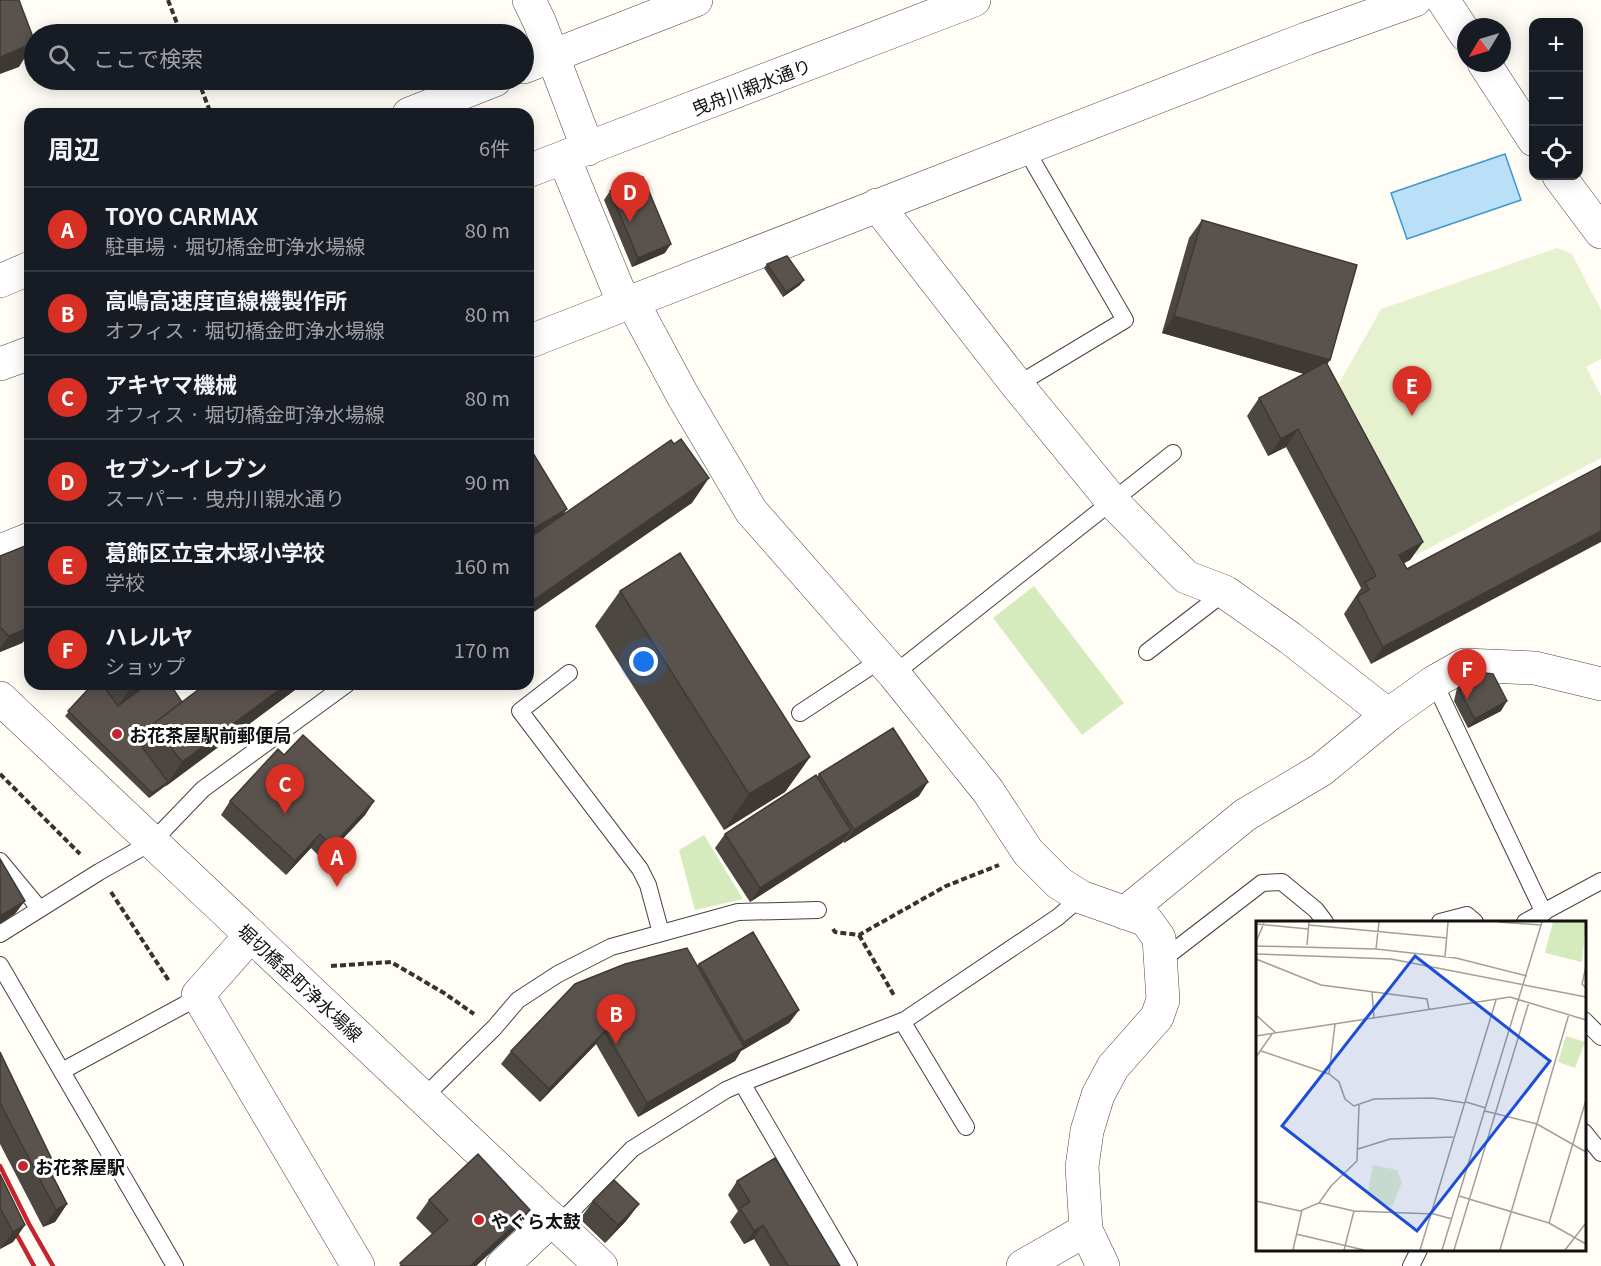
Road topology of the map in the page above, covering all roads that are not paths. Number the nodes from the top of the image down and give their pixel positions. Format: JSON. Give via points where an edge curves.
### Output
{"nodes":[{"id":1,"x":529,"y":0,"type":"edge"},
{"id":2,"x":696,"y":0,"type":"edge"},
{"id":3,"x":974,"y":0,"type":"edge"},
{"id":4,"x":1415,"y":0,"type":"edge"},
{"id":5,"x":1443,"y":0,"type":"edge"},
{"id":6,"x":1457,"y":21,"type":"edge"},
{"id":7,"x":533,"y":24,"type":"edge"},
{"id":8,"x":534,"y":34,"type":"edge"},
{"id":9,"x":538,"y":61,"type":"edge"},
{"id":10,"x":1490,"y":72,"type":"edge"},
{"id":11,"x":470,"y":90,"type":"edge"},
{"id":12,"x":424,"y":108,"type":"edge"},
{"id":13,"x":1529,"y":134,"type":"edge"},
{"id":14,"x":1025,"y":148,"type":"junction"},
{"id":15,"x":576,"y":153,"type":"junction"},
{"id":16,"x":534,"y":169,"type":"edge"},
{"id":17,"x":1562,"y":180,"type":"edge"},
{"id":18,"x":877,"y":205,"type":"junction"},
{"id":19,"x":1601,"y":232,"type":"edge"},
{"id":20,"x":24,"y":271,"type":"edge"},
{"id":21,"x":0,"y":281,"type":"edge"},
{"id":22,"x":628,"y":302,"type":"junction"},
{"id":23,"x":534,"y":340,"type":"edge"},
{"id":24,"x":24,"y":355,"type":"edge"},
{"id":25,"x":0,"y":364,"type":"edge"},
{"id":26,"x":1017,"y":385,"type":"junction"},
{"id":27,"x":1173,"y":453,"type":"dead end"},
{"id":28,"x":1112,"y":501,"type":"junction"},
{"id":29,"x":24,"y":541,"type":"edge"},
{"id":30,"x":0,"y":551,"type":"edge"},
{"id":31,"x":1225,"y":592,"type":"junction"},
{"id":32,"x":1147,"y":652,"type":"dead end"},
{"id":33,"x":888,"y":667,"type":"junction"},
{"id":34,"x":568,"y":673,"type":"dead end"},
{"id":35,"x":1434,"y":682,"type":"junction"},
{"id":36,"x":1601,"y":684,"type":"edge"},
{"id":37,"x":339,"y":690,"type":"edge"},
{"id":38,"x":0,"y":698,"type":"edge"},
{"id":39,"x":800,"y":713,"type":"dead end"},
{"id":40,"x":1388,"y":715,"type":"junction"},
{"id":41,"x":152,"y":842,"type":"junction"},
{"id":42,"x":0,"y":861,"type":"edge"},
{"id":43,"x":1601,"y":882,"type":"edge"},
{"id":44,"x":1081,"y":897,"type":"junction"},
{"id":45,"x":39,"y":908,"type":"junction"},
{"id":46,"x":818,"y":909,"type":"road end"},
{"id":47,"x":1125,"y":913,"type":"junction"},
{"id":48,"x":1544,"y":913,"type":"junction"},
{"id":49,"x":1324,"y":921,"type":"edge"},
{"id":50,"x":1444,"y":921,"type":"edge"},
{"id":51,"x":1474,"y":921,"type":"edge"},
{"id":52,"x":1527,"y":921,"type":"edge"},
{"id":53,"x":660,"y":933,"type":"junction"},
{"id":54,"x":0,"y":934,"type":"edge"},
{"id":55,"x":251,"y":935,"type":"junction"},
{"id":56,"x":1162,"y":960,"type":"junction"},
{"id":57,"x":0,"y":965,"type":"edge"},
{"id":58,"x":198,"y":995,"type":"junction"},
{"id":59,"x":902,"y":1021,"type":"junction"},
{"id":60,"x":1586,"y":1022,"type":"edge"},
{"id":61,"x":1601,"y":1037,"type":"edge"},
{"id":62,"x":62,"y":1071,"type":"junction"},
{"id":63,"x":742,"y":1083,"type":"junction"},
{"id":64,"x":423,"y":1098,"type":"junction"},
{"id":65,"x":966,"y":1127,"type":"dead end"},
{"id":66,"x":1586,"y":1134,"type":"edge"},
{"id":67,"x":1601,"y":1153,"type":"edge"},
{"id":68,"x":555,"y":1222,"type":"junction"},
{"id":69,"x":1086,"y":1230,"type":"junction"},
{"id":70,"x":1419,"y":1251,"type":"edge"},
{"id":71,"x":175,"y":1266,"type":"edge"},
{"id":72,"x":358,"y":1266,"type":"edge"},
{"id":73,"x":502,"y":1266,"type":"edge"},
{"id":74,"x":601,"y":1266,"type":"edge"},
{"id":75,"x":849,"y":1266,"type":"edge"},
{"id":76,"x":1023,"y":1266,"type":"edge"},
{"id":77,"x":1103,"y":1266,"type":"edge"},
{"id":78,"x":1412,"y":1266,"type":"edge"}],
"edges":[{"from":1,"to":7,"type":"street"},
{"from":2,"to":9,"type":"street"},
{"from":3,"to":15,"type":"street","name":"曳舟川親水通り"},
{"from":4,"to":14,"type":"street"},
{"from":5,"to":6,"type":"street"},
{"from":8,"to":9,"type":"street"},
{"from":9,"to":15,"type":"street"},
{"from":10,"to":13,"type":"street"},
{"from":11,"to":12,"type":"street"},
{"from":14,"to":18,"type":"street"},
{"from":14,"to":26,"type":"lane","via":[[1125,320]]},
{"from":15,"to":16,"type":"street","name":"曳舟川親水通り"},
{"from":15,"to":22,"type":"street"},
{"from":17,"to":19,"type":"street"},
{"from":18,"to":22,"type":"street"},
{"from":18,"to":26,"type":"street"},
{"from":20,"to":21,"type":"street"},
{"from":22,"to":23,"type":"street"},
{"from":22,"to":33,"type":"street","via":[[751,511]]},
{"from":24,"to":25,"type":"street"},
{"from":26,"to":28,"type":"street"},
{"from":27,"to":28,"type":"lane"},
{"from":28,"to":31,"type":"street","via":[[1186,577]]},
{"from":28,"to":33,"type":"lane"},
{"from":29,"to":30,"type":"street"},
{"from":31,"to":32,"type":"lane"},
{"from":31,"to":40,"type":"street"},
{"from":33,"to":39,"type":"lane"},
{"from":33,"to":44,"type":"street","via":[[988,791],[1028,852],[1059,883]]},
{"from":34,"to":53,"type":"lane","via":[[520,711],[640,869]]},
{"from":35,"to":36,"type":"street","via":[[1464,665],[1534,668]]},
{"from":35,"to":40,"type":"street"},
{"from":35,"to":48,"type":"lane"},
{"from":37,"to":41,"type":"lane","via":[[203,789]]},
{"from":38,"to":41,"type":"street","name":"堀切橋金町浄水場線"},
{"from":40,"to":47,"type":"street","via":[[1321,770],[1245,816]]},
{"from":41,"to":45,"type":"lane"},
{"from":41,"to":55,"type":"street","name":"堀切橋金町浄水場線"},
{"from":42,"to":45,"type":"lane"},
{"from":43,"to":48,"type":"lane"},
{"from":44,"to":47,"type":"street"},
{"from":44,"to":59,"type":"lane","via":[[1058,917]]},
{"from":45,"to":54,"type":"lane"},
{"from":46,"to":53,"type":"lane","via":[[738,912]]},
{"from":47,"to":56,"type":"street","via":[[1146,920],[1159,938]]},
{"from":48,"to":52,"type":"lane"},
{"from":49,"to":56,"type":"lane","via":[[1282,882],[1262,883]]},
{"from":50,"to":51,"type":"lane","via":[[1467,915]]},
{"from":53,"to":64,"type":"lane","via":[[611,947],[518,1000]]},
{"from":55,"to":58,"type":"street"},
{"from":55,"to":64,"type":"street","name":"堀切橋金町浄水場線"},
{"from":56,"to":69,"type":"street","via":[[1163,1000],[1156,1017],[1113,1067],[1098,1095],[1087,1131],[1082,1167]]},
{"from":57,"to":62,"type":"lane"},
{"from":58,"to":62,"type":"lane"},
{"from":58,"to":72,"type":"street"},
{"from":59,"to":63,"type":"lane"},
{"from":59,"to":65,"type":"lane"},
{"from":60,"to":61,"type":"lane"},
{"from":62,"to":71,"type":"lane"},
{"from":63,"to":68,"type":"lane","via":[[632,1149]]},
{"from":63,"to":75,"type":"lane"},
{"from":64,"to":68,"type":"street","name":"堀切橋金町浄水場線"},
{"from":66,"to":67,"type":"lane"},
{"from":68,"to":73,"type":"street"},
{"from":68,"to":74,"type":"street","name":"堀切橋金町浄水場線"},
{"from":69,"to":76,"type":"street"},
{"from":69,"to":77,"type":"street"},
{"from":70,"to":78,"type":"lane"}]}
